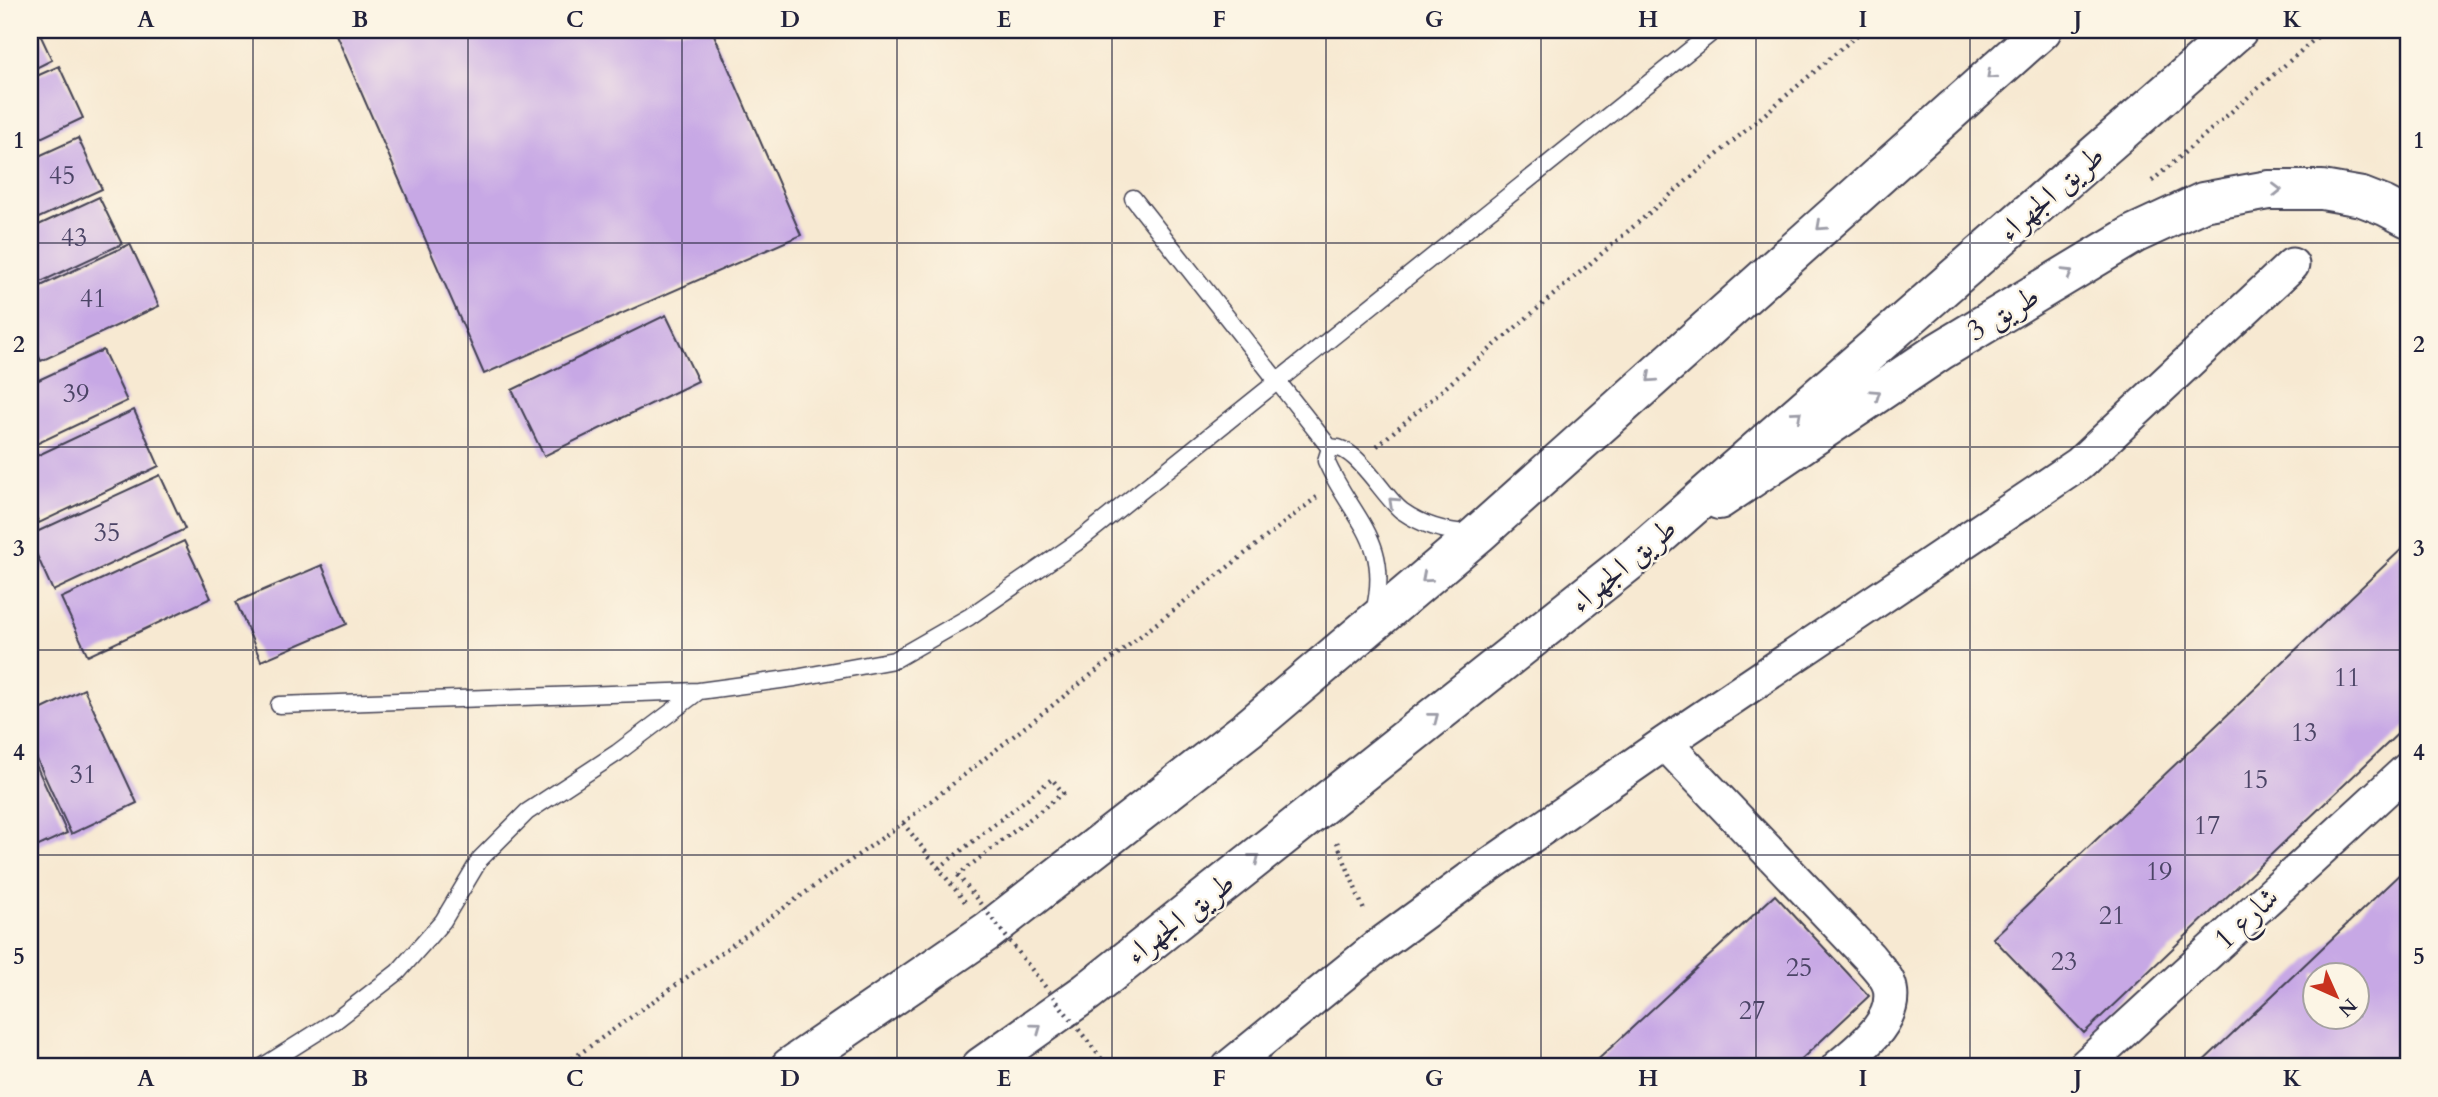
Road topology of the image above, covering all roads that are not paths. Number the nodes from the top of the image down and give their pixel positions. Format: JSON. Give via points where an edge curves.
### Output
{"nodes":[{"id":1,"x":1715,"y":30,"type":"edge"},
{"id":2,"x":2042,"y":30,"type":"edge"},
{"id":3,"x":2238,"y":30,"type":"edge"},
{"id":4,"x":1133,"y":198,"type":"dead end"},
{"id":5,"x":2408,"y":218,"type":"edge"},
{"id":6,"x":2292,"y":265,"type":"dead end"},
{"id":7,"x":1279,"y":383,"type":"junction"},
{"id":8,"x":1331,"y":448,"type":"junction"},
{"id":9,"x":1478,"y":534,"type":"junction"},
{"id":10,"x":1636,"y":556,"type":"junction"},
{"id":11,"x":1366,"y":630,"type":"junction"},
{"id":12,"x":699,"y":691,"type":"junction"},
{"id":13,"x":279,"y":705,"type":"dead end"},
{"id":14,"x":1665,"y":743,"type":"junction"},
{"id":15,"x":2408,"y":769,"type":"edge"},
{"id":16,"x":1849,"y":1064,"type":"edge"},
{"id":17,"x":262,"y":1067,"type":"edge"},
{"id":18,"x":790,"y":1067,"type":"edge"},
{"id":19,"x":981,"y":1067,"type":"edge"},
{"id":20,"x":1229,"y":1067,"type":"edge"},
{"id":21,"x":2084,"y":1067,"type":"edge"}],
"edges":[{"from":1,"to":7,"type":"lane"},
{"from":2,"to":9,"type":"main road","one_way":true},
{"from":10,"to":3,"type":"main road","name":"طريق الجهراء","one_way":true},
{"from":4,"to":7,"type":"lane"},
{"from":10,"to":5,"type":"main road","name":"طريق 3","one_way":true,"via":[[1940,351],[2134,234],[2203,202],[2269,190],[2322,190],[2362,197]]},
{"from":6,"to":14,"type":"street","via":[[2079,464]]},
{"from":7,"to":8,"type":"lane"},
{"from":7,"to":12,"type":"lane","via":[[1076,543],[969,617],[894,660]]},
{"from":9,"to":8,"type":"lane","one_way":true,"via":[[1438,528],[1404,512],[1359,461],[1345,449]]},
{"from":8,"to":11,"type":"lane","via":[[1326,461],[1335,483],[1369,534],[1378,560],[1378,596]]},
{"from":9,"to":11,"type":"main road","one_way":true},
{"from":19,"to":10,"type":"main road","name":"طريق الجهراء","one_way":true,"via":[[1087,992]]},
{"from":11,"to":18,"type":"main road","via":[[1037,894]]},
{"from":12,"to":13,"type":"lane"},
{"from":12,"to":17,"type":"lane","via":[[617,753],[527,812],[480,859],[443,921],[398,972],[335,1021]]},
{"from":14,"to":16,"type":"street","via":[[1881,972],[1890,987],[1882,1026]]},
{"from":14,"to":20,"type":"street","via":[[1378,946]]},
{"from":15,"to":21,"type":"street","name":"شارع 1"}]}
